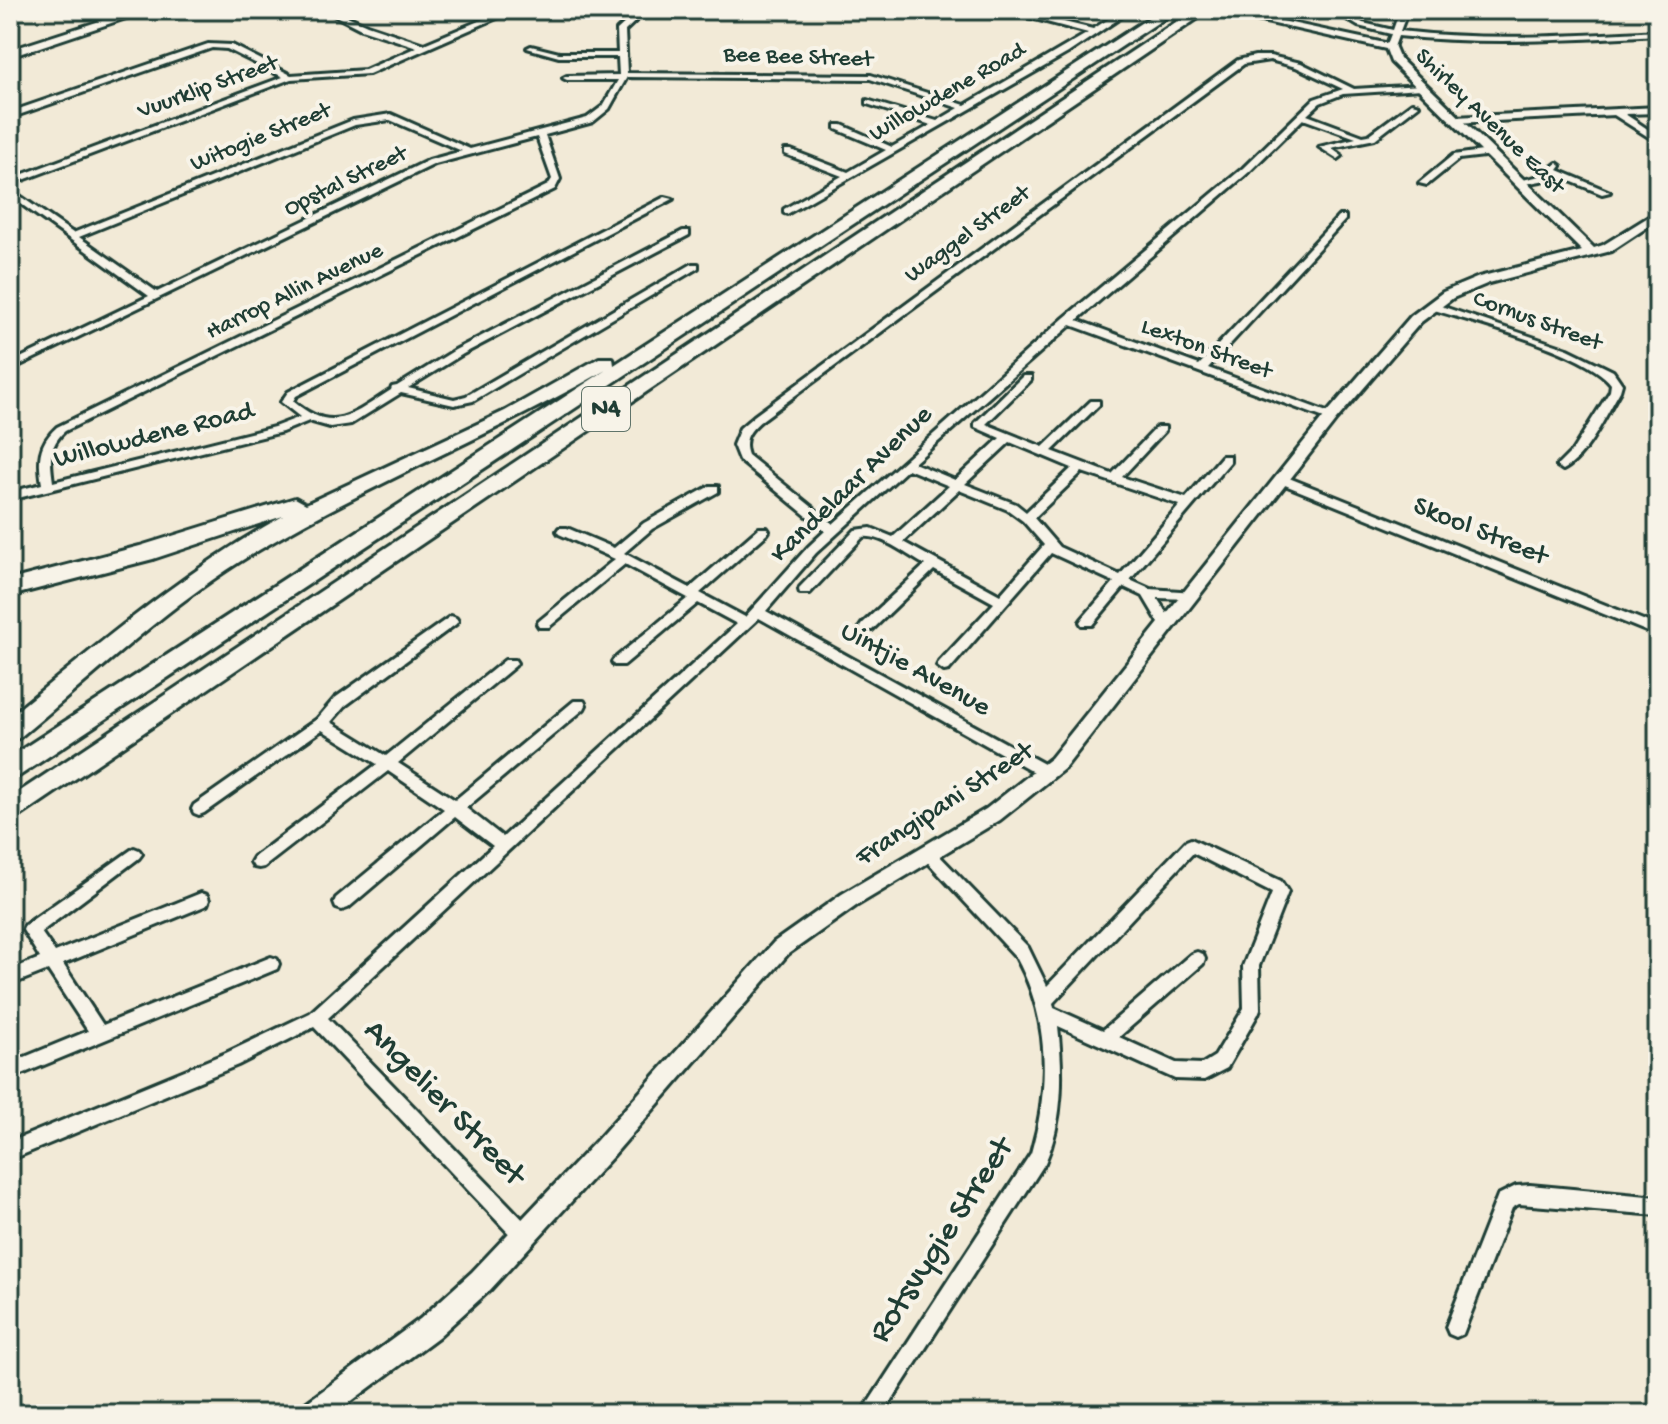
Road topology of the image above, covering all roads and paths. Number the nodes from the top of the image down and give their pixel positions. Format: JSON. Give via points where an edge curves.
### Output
{"nodes":[{"id":1,"x":145,"y":10,"type":"edge"},
{"id":2,"x":328,"y":10,"type":"edge"},
{"id":3,"x":511,"y":10,"type":"edge"},
{"id":4,"x":643,"y":10,"type":"edge"},
{"id":5,"x":1008,"y":10,"type":"edge"},
{"id":6,"x":1128,"y":10,"type":"edge"},
{"id":7,"x":1170,"y":10,"type":"edge"},
{"id":8,"x":1203,"y":10,"type":"edge"},
{"id":9,"x":1217,"y":10,"type":"edge"},
{"id":10,"x":1336,"y":10,"type":"edge"},
{"id":11,"x":1404,"y":10,"type":"edge"},
{"id":12,"x":1056,"y":15,"type":"dead end"},
{"id":13,"x":1048,"y":21,"type":"junction"},
{"id":14,"x":1396,"y":31,"type":"junction"},
{"id":15,"x":1094,"y":32,"type":"junction"},
{"id":16,"x":1658,"y":33,"type":"edge"},
{"id":17,"x":424,"y":47,"type":"junction"},
{"id":18,"x":1390,"y":47,"type":"junction"},
{"id":19,"x":531,"y":48,"type":"dead end"},
{"id":20,"x":10,"y":54,"type":"edge"},
{"id":21,"x":621,"y":55,"type":"junction"},
{"id":22,"x":623,"y":76,"type":"junction"},
{"id":23,"x":290,"y":77,"type":"junction"},
{"id":24,"x":567,"y":78,"type":"dead end"},
{"id":25,"x":1422,"y":87,"type":"junction"},
{"id":26,"x":1353,"y":91,"type":"junction"},
{"id":27,"x":870,"y":102,"type":"dead end"},
{"id":28,"x":1415,"y":105,"type":"dead end"},
{"id":29,"x":966,"y":108,"type":"junction"},
{"id":30,"x":1658,"y":110,"type":"edge"},
{"id":31,"x":1616,"y":112,"type":"junction"},
{"id":32,"x":12,"y":113,"type":"edge"},
{"id":33,"x":1302,"y":116,"type":"junction"},
{"id":34,"x":1455,"y":120,"type":"junction"},
{"id":35,"x":938,"y":124,"type":"junction"},
{"id":36,"x":839,"y":127,"type":"dead end"},
{"id":37,"x":540,"y":134,"type":"junction"},
{"id":38,"x":980,"y":134,"type":"junction"},
{"id":39,"x":1359,"y":136,"type":"junction"},
{"id":40,"x":1658,"y":140,"type":"edge"},
{"id":41,"x":466,"y":150,"type":"junction"},
{"id":42,"x":892,"y":150,"type":"junction"},
{"id":43,"x":788,"y":152,"type":"dead end"},
{"id":44,"x":1490,"y":153,"type":"junction"},
{"id":45,"x":1338,"y":156,"type":"dead end"},
{"id":46,"x":1561,"y":164,"type":"dead end"},
{"id":47,"x":1552,"y":171,"type":"junction"},
{"id":48,"x":848,"y":175,"type":"junction"},
{"id":49,"x":10,"y":182,"type":"edge"},
{"id":50,"x":1519,"y":182,"type":"junction"},
{"id":51,"x":1424,"y":183,"type":"dead end"},
{"id":52,"x":10,"y":192,"type":"edge"},
{"id":53,"x":1605,"y":192,"type":"dead end"},
{"id":54,"x":668,"y":199,"type":"dead end"},
{"id":55,"x":787,"y":211,"type":"dead end"},
{"id":56,"x":1658,"y":215,"type":"edge"},
{"id":57,"x":1342,"y":218,"type":"dead end"},
{"id":58,"x":686,"y":233,"type":"dead end"},
{"id":59,"x":73,"y":236,"type":"junction"},
{"id":60,"x":1592,"y":253,"type":"junction"},
{"id":61,"x":695,"y":266,"type":"dead end"},
{"id":62,"x":156,"y":296,"type":"junction"},
{"id":63,"x":1432,"y":306,"type":"junction"},
{"id":64,"x":1068,"y":320,"type":"junction"},
{"id":65,"x":10,"y":367,"type":"edge"},
{"id":66,"x":1201,"y":369,"type":"junction"},
{"id":67,"x":1027,"y":378,"type":"dead end"},
{"id":68,"x":396,"y":389,"type":"junction"},
{"id":69,"x":1095,"y":403,"type":"dead end"},
{"id":70,"x":1331,"y":417,"type":"junction"},
{"id":71,"x":307,"y":418,"type":"junction"},
{"id":72,"x":1161,"y":429,"type":"dead end"},
{"id":73,"x":1007,"y":438,"type":"junction"},
{"id":74,"x":1044,"y":453,"type":"junction"},
{"id":75,"x":1226,"y":459,"type":"dead end"},
{"id":76,"x":408,"y":464,"type":"junction"},
{"id":77,"x":906,"y":464,"type":"junction"},
{"id":78,"x":1563,"y":466,"type":"dead end"},
{"id":79,"x":1080,"y":467,"type":"junction"},
{"id":80,"x":1115,"y":478,"type":"junction"},
{"id":81,"x":1284,"y":480,"type":"junction"},
{"id":82,"x":957,"y":485,"type":"junction"},
{"id":83,"x":48,"y":486,"type":"junction"},
{"id":84,"x":714,"y":489,"type":"dead end"},
{"id":85,"x":10,"y":496,"type":"edge"},
{"id":86,"x":1187,"y":503,"type":"junction"},
{"id":87,"x":1027,"y":518,"type":"junction"},
{"id":88,"x":563,"y":531,"type":"dead end"},
{"id":89,"x":763,"y":531,"type":"dead end"},
{"id":90,"x":833,"y":531,"type":"junction"},
{"id":91,"x":895,"y":543,"type":"junction"},
{"id":92,"x":1049,"y":547,"type":"junction"},
{"id":93,"x":620,"y":556,"type":"junction"},
{"id":94,"x":933,"y":564,"type":"junction"},
{"id":95,"x":1120,"y":580,"type":"junction"},
{"id":96,"x":10,"y":588,"type":"edge"},
{"id":97,"x":805,"y":590,"type":"dead end"},
{"id":98,"x":1148,"y":593,"type":"junction"},
{"id":99,"x":1190,"y":595,"type":"junction"},
{"id":100,"x":694,"y":596,"type":"junction"},
{"id":101,"x":1002,"y":602,"type":"junction"},
{"id":102,"x":758,"y":612,"type":"junction"},
{"id":103,"x":451,"y":621,"type":"dead end"},
{"id":104,"x":1087,"y":622,"type":"dead end"},
{"id":105,"x":746,"y":623,"type":"junction"},
{"id":106,"x":544,"y":624,"type":"dead end"},
{"id":107,"x":1167,"y":625,"type":"junction"},
{"id":108,"x":867,"y":627,"type":"dead end"},
{"id":109,"x":1658,"y":631,"type":"edge"},
{"id":110,"x":619,"y":662,"type":"dead end"},
{"id":111,"x":510,"y":663,"type":"dead end"},
{"id":112,"x":944,"y":666,"type":"dead end"},
{"id":113,"x":579,"y":705,"type":"dead end"},
{"id":114,"x":322,"y":723,"type":"junction"},
{"id":115,"x":10,"y":731,"type":"edge"},
{"id":116,"x":386,"y":763,"type":"junction"},
{"id":117,"x":10,"y":771,"type":"edge"},
{"id":118,"x":1048,"y":773,"type":"junction"},
{"id":119,"x":199,"y":809,"type":"dead end"},
{"id":120,"x":456,"y":810,"type":"junction"},
{"id":121,"x":10,"y":812,"type":"edge"},
{"id":122,"x":502,"y":844,"type":"junction"},
{"id":123,"x":928,"y":853,"type":"junction"},
{"id":124,"x":134,"y":854,"type":"dead end"},
{"id":125,"x":259,"y":862,"type":"dead end"},
{"id":126,"x":201,"y":900,"type":"dead end"},
{"id":127,"x":342,"y":903,"type":"dead end"},
{"id":128,"x":1197,"y":959,"type":"dead end"},
{"id":129,"x":54,"y":961,"type":"junction"},
{"id":130,"x":271,"y":964,"type":"dead end"},
{"id":131,"x":10,"y":978,"type":"edge"},
{"id":132,"x":1046,"y":1007,"type":"junction"},
{"id":133,"x":316,"y":1018,"type":"junction"},
{"id":134,"x":99,"y":1033,"type":"junction"},
{"id":135,"x":1105,"y":1039,"type":"junction"},
{"id":136,"x":10,"y":1071,"type":"edge"},
{"id":137,"x":10,"y":1151,"type":"edge"},
{"id":138,"x":1658,"y":1206,"type":"edge"},
{"id":139,"x":524,"y":1235,"type":"junction"},
{"id":140,"x":1456,"y":1327,"type":"dead end"},
{"id":141,"x":312,"y":1414,"type":"edge"},
{"id":142,"x":871,"y":1414,"type":"edge"}],
"edges":[{"from":1,"to":20,"type":"main road"},
{"from":2,"to":17,"type":"street"},
{"from":3,"to":17,"type":"street","name":"Vuurklip Street"},
{"from":4,"to":21,"type":"street","via":[[621,30]]},
{"from":5,"to":13,"type":"street"},
{"from":6,"to":15,"type":"street","name":"Willowdene Road"},
{"from":7,"to":38,"type":"highway","number":"N4"},
{"from":8,"to":121,"type":"highway","number":"N4"},
{"from":9,"to":18,"type":"street"},
{"from":10,"to":14,"type":"street","via":[[1356,23]]},
{"from":11,"to":14,"type":"street","name":"Shirley Avenue East"},
{"from":12,"to":13,"type":"street"},
{"from":13,"to":15,"type":"street"},
{"from":14,"to":16,"type":"street","via":[[1456,41]]},
{"from":14,"to":18,"type":"street","name":"Shirley Avenue East"},
{"from":15,"to":29,"type":"street","name":"Willowdene Road"},
{"from":17,"to":23,"type":"street","name":"Vuurklip Street","via":[[356,74]]},
{"from":18,"to":25,"type":"street","name":"Shirley Avenue East","via":[[1395,60]]},
{"from":19,"to":21,"type":"street","via":[[559,55]]},
{"from":21,"to":22,"type":"street"},
{"from":22,"to":24,"type":"street","name":"Bee Bee Street"},
{"from":22,"to":29,"type":"street","name":"Bee Bee Street","via":[[871,77]]},
{"from":22,"to":37,"type":"street","name":"Opstal Street","via":[[606,107],[590,120]]},
{"from":23,"to":32,"type":"street","via":[[229,47],[211,46]]},
{"from":23,"to":49,"type":"street","name":"Vuurklip Street"},
{"from":25,"to":26,"type":"street","name":"Kandelaar Avenue"},
{"from":25,"to":34,"type":"street","name":"Shirley Avenue East"},
{"from":26,"to":33,"type":"street","name":"Kandelaar Avenue","via":[[1325,96]]},
{"from":26,"to":90,"type":"street","name":"Waggel Street","via":[[1279,59],[1241,62],[758,418],[740,436],[743,457]]},
{"from":27,"to":35,"type":"street"},
{"from":28,"to":39,"type":"street","via":[[1377,134]]},
{"from":29,"to":35,"type":"street","name":"Willowdene Road"},
{"from":30,"to":31,"type":"street"},
{"from":31,"to":34,"type":"street"},
{"from":31,"to":40,"type":"street"},
{"from":33,"to":39,"type":"street"},
{"from":33,"to":64,"type":"street","name":"Kandelaar Avenue"},
{"from":34,"to":44,"type":"street","name":"Shirley Avenue East"},
{"from":35,"to":42,"type":"street","name":"Willowdene Road"},
{"from":36,"to":42,"type":"street"},
{"from":37,"to":41,"type":"street","name":"Opstal Street"},
{"from":37,"to":83,"type":"street","name":"Harrop Allin Avenue","via":[[556,179],[552,187],[61,429],[42,454]]},
{"from":38,"to":76,"type":"highway","via":[[631,348],[512,415]]},
{"from":38,"to":117,"type":"highway","number":"N4"},
{"from":39,"to":45,"type":"street","via":[[1323,147]]},
{"from":41,"to":59,"type":"street","name":"Witogie Street","via":[[391,117],[353,123]]},
{"from":41,"to":62,"type":"street","name":"Opstal Street"},
{"from":42,"to":48,"type":"street","name":"Willowdene Road"},
{"from":43,"to":48,"type":"street"},
{"from":44,"to":50,"type":"street","name":"Shirley Avenue East"},
{"from":44,"to":51,"type":"street","via":[[1456,157]]},
{"from":46,"to":47,"type":"street"},
{"from":47,"to":50,"type":"street"},
{"from":47,"to":53,"type":"street"},
{"from":48,"to":55,"type":"street","name":"Willowdene Road"},
{"from":50,"to":60,"type":"street","name":"Shirley Avenue East"},
{"from":52,"to":59,"type":"street"},
{"from":54,"to":71,"type":"street","via":[[292,394],[287,402]]},
{"from":56,"to":60,"type":"street","name":"Frangipani Street","via":[[1620,242]]},
{"from":57,"to":66,"type":"street"},
{"from":58,"to":68,"type":"street"},
{"from":59,"to":62,"type":"street"},
{"from":60,"to":63,"type":"street","name":"Frangipani Street","via":[[1484,280]]},
{"from":61,"to":68,"type":"street","via":[[469,399],[454,402]]},
{"from":62,"to":65,"type":"street","name":"Opstal Street"},
{"from":63,"to":70,"type":"street","name":"Frangipani Street"},
{"from":63,"to":78,"type":"street","name":"Cornus Street","via":[[1586,358],[1612,373],[1615,391]]},
{"from":64,"to":66,"type":"street","name":"Lexton Street"},
{"from":64,"to":77,"type":"street","name":"Kandelaar Avenue"},
{"from":66,"to":70,"type":"street","name":"Lexton Street"},
{"from":67,"to":73,"type":"street","via":[[980,421],[983,428]]},
{"from":68,"to":71,"type":"street","via":[[347,422]]},
{"from":69,"to":74,"type":"street"},
{"from":70,"to":81,"type":"street","name":"Frangipani Street"},
{"from":71,"to":83,"type":"street","name":"Willowdene Road","via":[[278,430]]},
{"from":72,"to":80,"type":"street"},
{"from":73,"to":74,"type":"street"},
{"from":73,"to":82,"type":"street"},
{"from":74,"to":79,"type":"street"},
{"from":75,"to":86,"type":"street"},
{"from":76,"to":96,"type":"highway","via":[[190,540]]},
{"from":76,"to":115,"type":"highway","via":[[316,508],[220,564]]},
{"from":77,"to":82,"type":"street"},
{"from":77,"to":90,"type":"street","name":"Kandelaar Avenue"},
{"from":79,"to":80,"type":"street"},
{"from":79,"to":87,"type":"street"},
{"from":80,"to":86,"type":"street"},
{"from":81,"to":99,"type":"street","name":"Frangipani Street"},
{"from":81,"to":109,"type":"street","name":"Skool Street"},
{"from":82,"to":87,"type":"street"},
{"from":82,"to":91,"type":"street"},
{"from":83,"to":85,"type":"street","name":"Willowdene Road"},
{"from":84,"to":93,"type":"street","via":[[648,526]]},
{"from":86,"to":95,"type":"street"},
{"from":87,"to":92,"type":"street"},
{"from":88,"to":93,"type":"street"},
{"from":89,"to":100,"type":"street"},
{"from":90,"to":102,"type":"street","name":"Kandelaar Avenue"},
{"from":91,"to":94,"type":"street"},
{"from":91,"to":97,"type":"street","via":[[871,532],[859,533]]},
{"from":92,"to":95,"type":"street"},
{"from":92,"to":101,"type":"street"},
{"from":93,"to":100,"type":"street"},
{"from":93,"to":106,"type":"street"},
{"from":94,"to":101,"type":"street"},
{"from":94,"to":108,"type":"street"},
{"from":95,"to":98,"type":"street"},
{"from":95,"to":104,"type":"street"},
{"from":98,"to":99,"type":"street"},
{"from":98,"to":107,"type":"street"},
{"from":99,"to":107,"type":"street","name":"Frangipani Street"},
{"from":100,"to":105,"type":"street"},
{"from":100,"to":110,"type":"street"},
{"from":101,"to":112,"type":"street"},
{"from":102,"to":105,"type":"street","name":"Kandelaar Avenue"},
{"from":102,"to":118,"type":"street","name":"Uintjie Avenue"},
{"from":103,"to":114,"type":"street","via":[[340,702]]},
{"from":105,"to":122,"type":"street","name":"Kandelaar Avenue"},
{"from":107,"to":118,"type":"street","name":"Frangipani Street"},
{"from":111,"to":116,"type":"street"},
{"from":113,"to":120,"type":"street"},
{"from":114,"to":116,"type":"street"},
{"from":114,"to":119,"type":"street"},
{"from":116,"to":120,"type":"street"},
{"from":116,"to":125,"type":"street"},
{"from":118,"to":123,"type":"street","name":"Frangipani Street"},
{"from":120,"to":122,"type":"street"},
{"from":120,"to":127,"type":"street"},
{"from":122,"to":133,"type":"street","name":"Kandelaar Avenue"},
{"from":123,"to":132,"type":"street","name":"Rotsvygie Street","via":[[1022,952]]},
{"from":123,"to":139,"type":"street","name":"Frangipani Street","via":[[815,922],[766,961]]},
{"from":124,"to":129,"type":"street","via":[[33,927],[32,934]]},
{"from":126,"to":129,"type":"street"},
{"from":128,"to":135,"type":"street"},
{"from":129,"to":131,"type":"street"},
{"from":129,"to":134,"type":"street"},
{"from":130,"to":134,"type":"street"},
{"from":132,"to":135,"type":"street"},
{"from":132,"to":135,"type":"street","via":[[1191,845],[1275,886],[1279,899],[1251,966],[1252,1009],[1221,1062],[1204,1072],[1175,1071]]},
{"from":132,"to":142,"type":"street","name":"Rotsvygie Street","via":[[1051,1082],[1039,1157]]},
{"from":133,"to":137,"type":"street","name":"Kandelaar Avenue","via":[[232,1059]]},
{"from":133,"to":139,"type":"street","name":"Angelier Street"},
{"from":134,"to":136,"type":"street"},
{"from":138,"to":140,"type":"street","via":[[1530,1194],[1511,1197]]},
{"from":139,"to":141,"type":"street","name":"Frangipani Street","via":[[440,1319]]}]}
